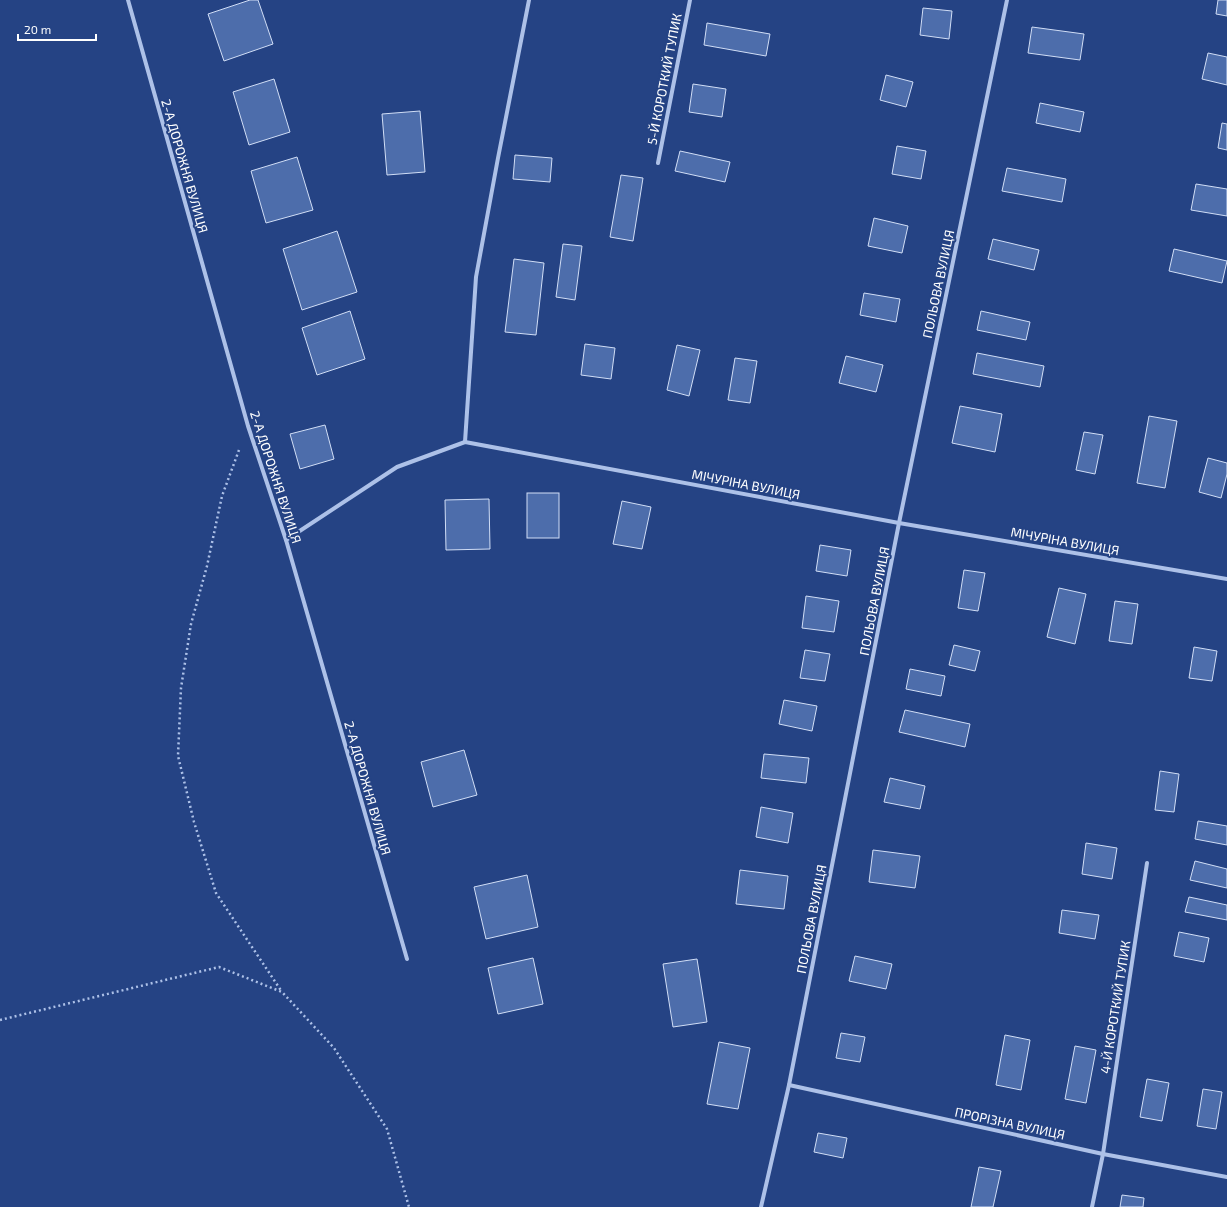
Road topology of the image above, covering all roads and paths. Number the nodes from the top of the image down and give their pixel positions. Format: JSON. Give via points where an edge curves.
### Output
{"nodes":[{"id":1,"x":128,"y":0,"type":"edge"},
{"id":2,"x":529,"y":0,"type":"edge"},
{"id":3,"x":690,"y":0,"type":"edge"},
{"id":4,"x":1006,"y":0,"type":"edge"},
{"id":5,"x":658,"y":162,"type":"dead end"},
{"id":6,"x":248,"y":426,"type":"junction"},
{"id":7,"x":465,"y":442,"type":"junction"},
{"id":8,"x":899,"y":523,"type":"junction"},
{"id":9,"x":286,"y":540,"type":"junction"},
{"id":10,"x":1227,"y":579,"type":"edge"},
{"id":11,"x":1147,"y":863,"type":"dead end"},
{"id":12,"x":407,"y":959,"type":"dead end"},
{"id":13,"x":282,"y":992,"type":"junction"},
{"id":14,"x":0,"y":1020,"type":"edge"},
{"id":15,"x":789,"y":1085,"type":"junction"},
{"id":16,"x":1103,"y":1154,"type":"junction"},
{"id":17,"x":1227,"y":1178,"type":"edge"},
{"id":18,"x":409,"y":1207,"type":"edge"},
{"id":19,"x":761,"y":1207,"type":"edge"},
{"id":20,"x":1092,"y":1207,"type":"edge"}],
"edges":[{"from":1,"to":6,"type":"street","name":"2-А ДОРОЖНЯ ВУЛИЦЯ"},
{"from":2,"to":7,"type":"street","via":[[476,277]]},
{"from":3,"to":5,"type":"street","name":"5-Й КОРОТКИЙ ТУПИК"},
{"from":4,"to":8,"type":"street","name":"ПОЛЬОВА ВУЛИЦЯ"},
{"from":6,"to":9,"type":"street","name":"2-А ДОРОЖНЯ ВУЛИЦЯ"},
{"from":6,"to":13,"type":"path","via":[[222,496],[191,624],[181,688],[178,756],[194,822],[216,893]]},
{"from":7,"to":8,"type":"street","name":"МІЧУРІНА ВУЛИЦЯ"},
{"from":7,"to":9,"type":"street","via":[[397,467]]},
{"from":8,"to":10,"type":"street","name":"МІЧУРІНА ВУЛИЦЯ"},
{"from":8,"to":15,"type":"street","name":"ПОЛЬОВА ВУЛИЦЯ"},
{"from":9,"to":12,"type":"street","name":"2-А ДОРОЖНЯ ВУЛИЦЯ"},
{"from":11,"to":16,"type":"street","name":"4-Й КОРОТКИЙ ТУПИК"},
{"from":13,"to":14,"type":"path","via":[[219,967]]},
{"from":13,"to":18,"type":"path","via":[[334,1048],[387,1129]]},
{"from":15,"to":16,"type":"street","name":"ПРОРІЗНА ВУЛИЦЯ"},
{"from":15,"to":19,"type":"street","name":"ПОЛЬОВА ВУЛИЦЯ"},
{"from":16,"to":17,"type":"street","name":"ПРОРІЗНА ВУЛИЦЯ"},
{"from":16,"to":20,"type":"street","name":"4-Й КОРОТКИЙ ТУПИК"}]}
